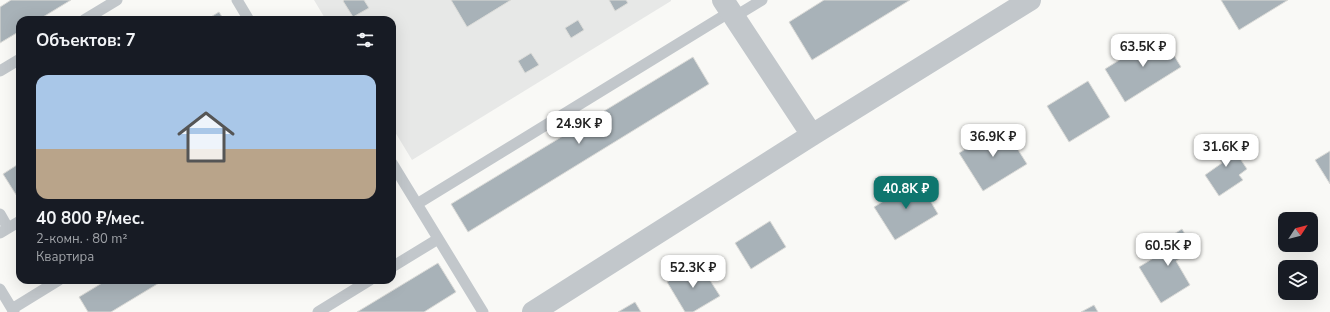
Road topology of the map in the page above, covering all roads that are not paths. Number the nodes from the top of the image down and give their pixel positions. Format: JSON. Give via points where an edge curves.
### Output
{"nodes":[{"id":1,"x":116,"y":0,"type":"edge"},
{"id":2,"x":237,"y":0,"type":"edge"},
{"id":3,"x":762,"y":0,"type":"edge"},
{"id":4,"x":1030,"y":0,"type":"edge"},
{"id":5,"x":729,"y":10,"type":"edge"},
{"id":6,"x":90,"y":16,"type":"edge"},
{"id":7,"x":247,"y":16,"type":"edge"},
{"id":8,"x":16,"y":61,"type":"edge"},
{"id":9,"x":0,"y":71,"type":"edge"},
{"id":10,"x":812,"y":135,"type":"junction"},
{"id":11,"x":396,"y":170,"type":"edge"},
{"id":12,"x":417,"y":204,"type":"junction"},
{"id":13,"x":0,"y":214,"type":"edge"},
{"id":14,"x":16,"y":224,"type":"edge"},
{"id":15,"x":4,"y":231,"type":"edge"},
{"id":16,"x":438,"y":238,"type":"junction"},
{"id":17,"x":396,"y":264,"type":"edge"},
{"id":18,"x":53,"y":284,"type":"edge"},
{"id":19,"x":364,"y":284,"type":"edge"},
{"id":20,"x":0,"y":289,"type":"edge"},
{"id":21,"x":13,"y":310,"type":"edge"},
{"id":22,"x":318,"y":312,"type":"edge"},
{"id":23,"x":483,"y":312,"type":"edge"},
{"id":24,"x":533,"y":312,"type":"edge"}],
"edges":[{"from":1,"to":6,"type":"lane"},
{"from":2,"to":7,"type":"lane"},
{"from":3,"to":5,"type":"lane"},
{"from":4,"to":10,"type":"street"},
{"from":5,"to":10,"type":"street"},
{"from":5,"to":12,"type":"lane"},
{"from":8,"to":9,"type":"lane"},
{"from":10,"to":24,"type":"street"},
{"from":11,"to":12,"type":"lane"},
{"from":12,"to":16,"type":"lane"},
{"from":13,"to":15,"type":"lane"},
{"from":14,"to":15,"type":"lane"},
{"from":16,"to":17,"type":"lane"},
{"from":16,"to":23,"type":"lane"},
{"from":18,"to":21,"type":"lane"},
{"from":19,"to":22,"type":"lane"},
{"from":20,"to":21,"type":"lane"}]}
